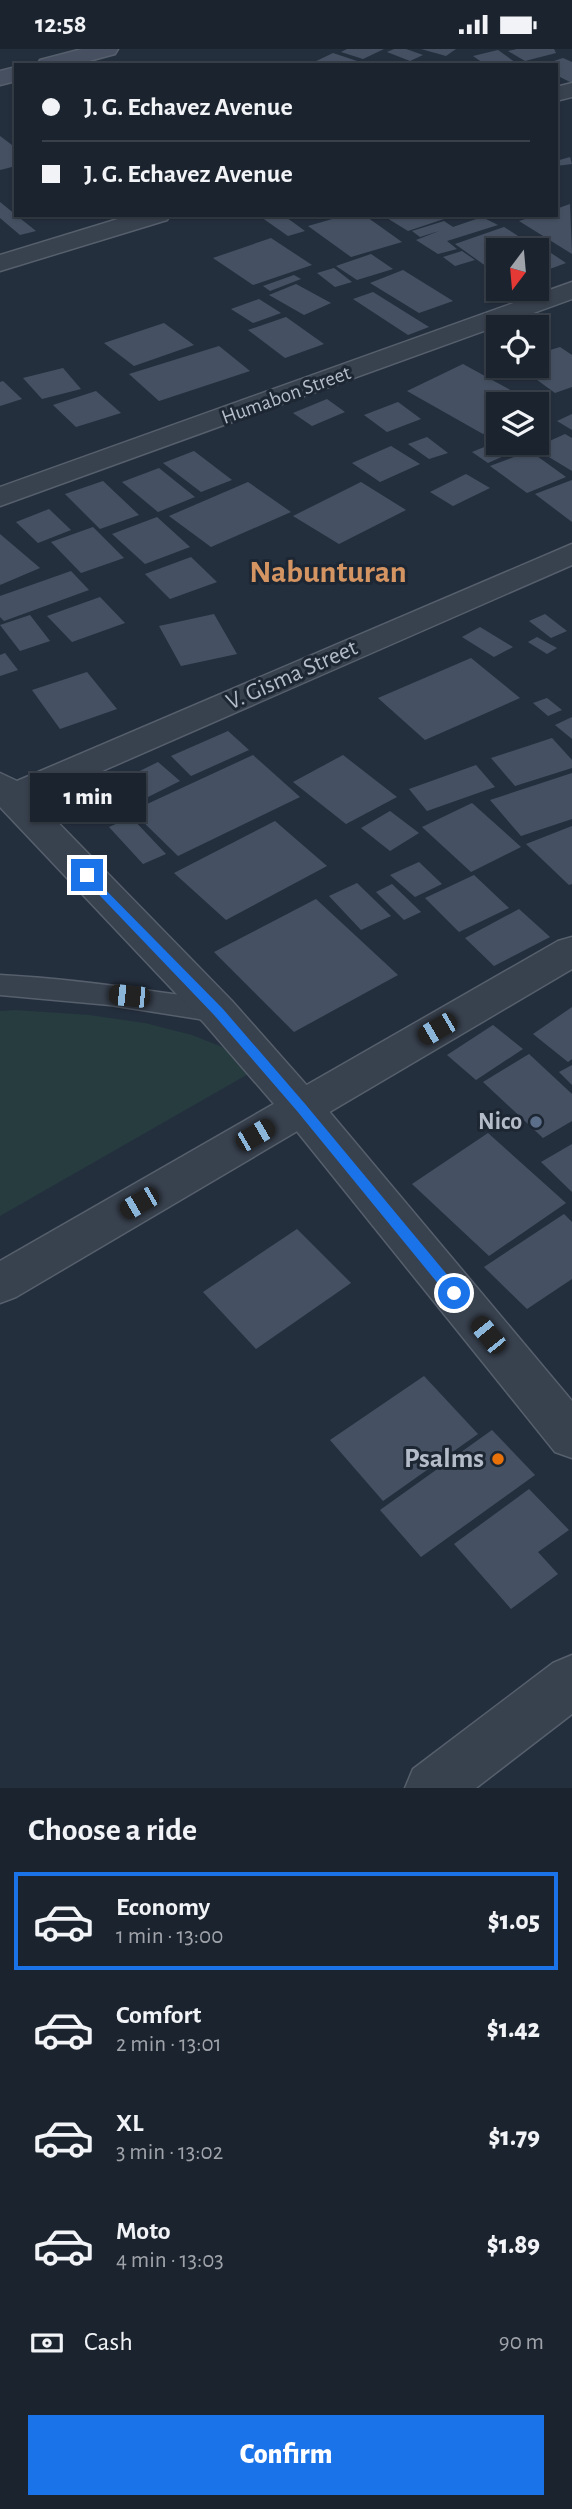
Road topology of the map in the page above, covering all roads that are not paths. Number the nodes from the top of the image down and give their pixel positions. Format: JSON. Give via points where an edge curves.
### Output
{"nodes":[{"id":1,"x":95,"y":50,"type":"edge"},
{"id":2,"x":54,"y":63,"type":"edge"},
{"id":3,"x":151,"y":217,"type":"edge"},
{"id":4,"x":0,"y":263,"type":"edge"},
{"id":5,"x":572,"y":290,"type":"edge"},
{"id":6,"x":0,"y":497,"type":"edge"},
{"id":7,"x":572,"y":553,"type":"edge"},
{"id":8,"x":6,"y":791,"type":"edge"},
{"id":9,"x":572,"y":951,"type":"edge"},
{"id":10,"x":0,"y":985,"type":"edge"},
{"id":11,"x":218,"y":1012,"type":"junction"},
{"id":12,"x":302,"y":1108,"type":"junction"},
{"id":13,"x":0,"y":1284,"type":"edge"},
{"id":14,"x":572,"y":1437,"type":"edge"},
{"id":15,"x":572,"y":1681,"type":"edge"},
{"id":16,"x":432,"y":1788,"type":"edge"}],
"edges":[{"from":1,"to":2,"type":"main road"},
{"from":3,"to":4,"type":"street"},
{"from":5,"to":6,"type":"street","name":"Humabon Street"},
{"from":7,"to":8,"type":"street","name":"V. Gisma Street"},
{"from":8,"to":11,"type":"street"},
{"from":9,"to":12,"type":"street"},
{"from":10,"to":11,"type":"lane","via":[[129,996]]},
{"from":11,"to":12,"type":"street"},
{"from":12,"to":13,"type":"street"},
{"from":12,"to":14,"type":"street"},
{"from":15,"to":16,"type":"street"}]}
